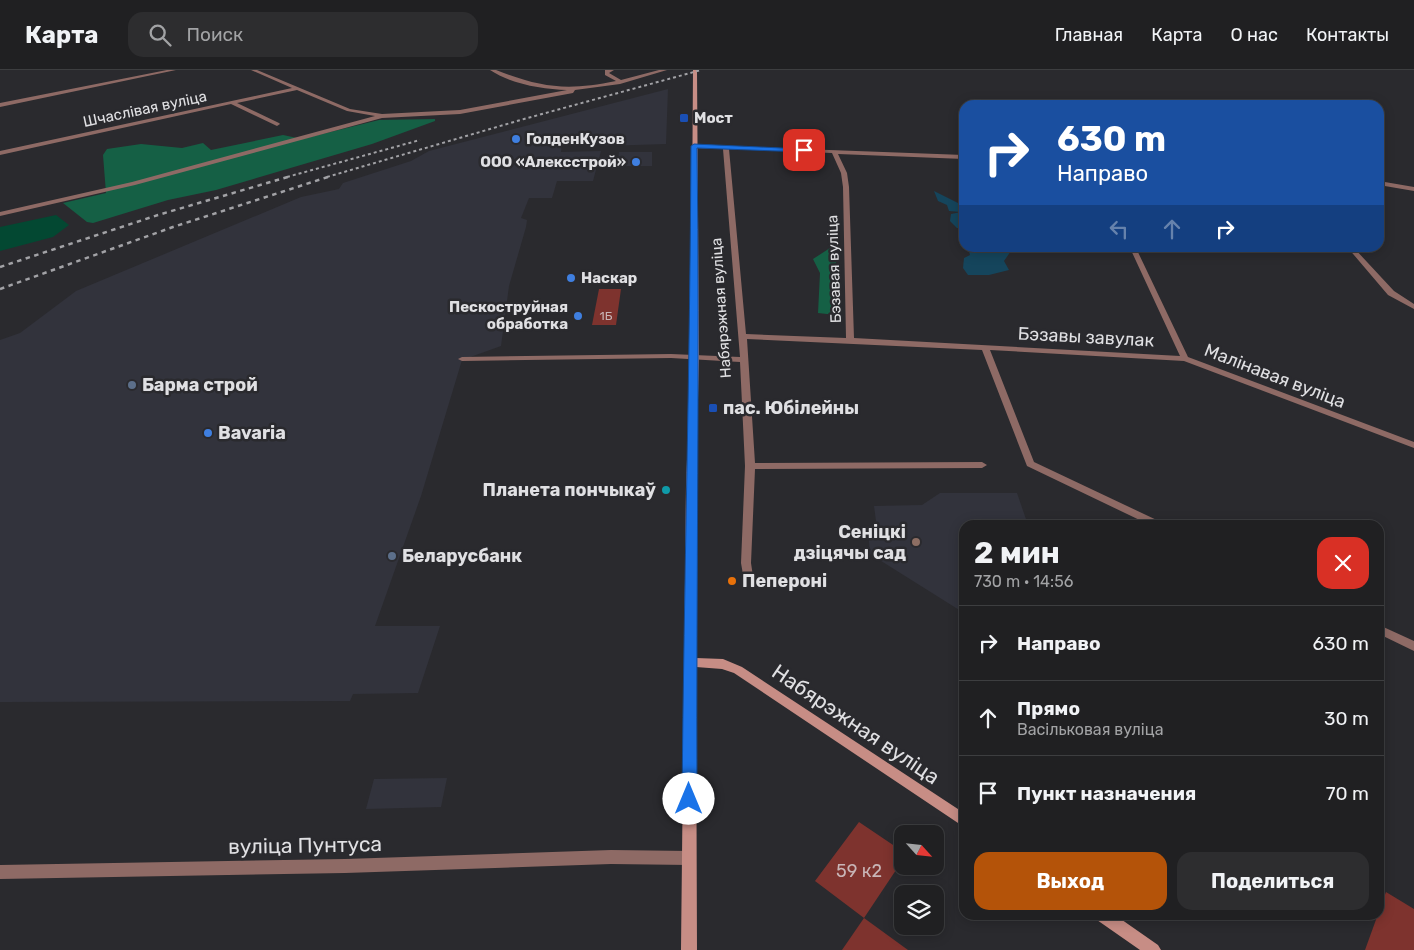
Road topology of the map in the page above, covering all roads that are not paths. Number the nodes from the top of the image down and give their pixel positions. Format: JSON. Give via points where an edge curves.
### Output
{"nodes":[{"id":1,"x":174,"y":70,"type":"edge"},
{"id":2,"x":253,"y":70,"type":"edge"},
{"id":3,"x":492,"y":70,"type":"edge"},
{"id":4,"x":612,"y":70,"type":"edge"},
{"id":5,"x":665,"y":70,"type":"edge"},
{"id":6,"x":695,"y":70,"type":"edge"},
{"id":7,"x":620,"y":82,"type":"junction"},
{"id":8,"x":295,"y":89,"type":"junction"},
{"id":9,"x":573,"y":91,"type":"junction"},
{"id":10,"x":232,"y":103,"type":"junction"},
{"id":11,"x":0,"y":105,"type":"edge"},
{"id":12,"x":382,"y":116,"type":"junction"},
{"id":13,"x":277,"y":124,"type":"dead end"},
{"id":14,"x":694,"y":146,"type":"junction"},
{"id":15,"x":726,"y":147,"type":"junction"},
{"id":16,"x":834,"y":152,"type":"junction"},
{"id":17,"x":0,"y":153,"type":"edge"},
{"id":18,"x":959,"y":157,"type":"edge"},
{"id":19,"x":1384,"y":184,"type":"edge"},
{"id":20,"x":1414,"y":189,"type":"edge"},
{"id":21,"x":0,"y":214,"type":"edge"},
{"id":22,"x":1135,"y":252,"type":"edge"},
{"id":23,"x":1355,"y":252,"type":"edge"},
{"id":24,"x":1414,"y":306,"type":"edge"},
{"id":25,"x":743,"y":336,"type":"junction"},
{"id":26,"x":850,"y":341,"type":"junction"},
{"id":27,"x":986,"y":347,"type":"junction"},
{"id":28,"x":695,"y":357,"type":"junction"},
{"id":29,"x":462,"y":359,"type":"dead end"},
{"id":30,"x":1185,"y":359,"type":"junction"},
{"id":31,"x":742,"y":360,"type":"junction"},
{"id":32,"x":1414,"y":445,"type":"edge"},
{"id":33,"x":982,"y":465,"type":"dead end"},
{"id":34,"x":750,"y":466,"type":"junction"},
{"id":35,"x":1148,"y":520,"type":"edge"},
{"id":36,"x":749,"y":583,"type":"dead end"},
{"id":37,"x":1384,"y":631,"type":"edge"},
{"id":38,"x":1414,"y":646,"type":"edge"},
{"id":39,"x":690,"y":662,"type":"junction"},
{"id":40,"x":959,"y":818,"type":"edge"},
{"id":41,"x":689,"y":858,"type":"junction"},
{"id":42,"x":0,"y":872,"type":"edge"},
{"id":43,"x":1109,"y":920,"type":"edge"},
{"id":44,"x":689,"y":950,"type":"edge"},
{"id":45,"x":1153,"y":950,"type":"edge"}],
"edges":[{"from":1,"to":11,"type":"street"},
{"from":2,"to":8,"type":"street"},
{"from":3,"to":9,"type":"street","via":[[532,85]]},
{"from":4,"to":7,"type":"street","via":[[607,74]]},
{"from":5,"to":7,"type":"street"},
{"from":6,"to":14,"type":"street"},
{"from":7,"to":9,"type":"street"},
{"from":8,"to":10,"type":"street","name":"Шчаслівая вуліца"},
{"from":8,"to":12,"type":"street","via":[[349,110]]},
{"from":9,"to":12,"type":"street","via":[[448,114]]},
{"from":10,"to":13,"type":"street"},
{"from":10,"to":17,"type":"street","name":"Шчаслівая вуліца"},
{"from":12,"to":21,"type":"street","via":[[133,184]]},
{"from":14,"to":15,"type":"street"},
{"from":14,"to":28,"type":"street"},
{"from":15,"to":16,"type":"street"},
{"from":15,"to":25,"type":"street","name":"Набярэжная вуліца"},
{"from":16,"to":18,"type":"street"},
{"from":16,"to":26,"type":"street","name":"Бэзавая вуліца","via":[[844,172],[846,187]]},
{"from":19,"to":20,"type":"street"},
{"from":22,"to":30,"type":"street","name":"Малінавая вуліца"},
{"from":23,"to":24,"type":"street","via":[[1391,293]]},
{"from":25,"to":26,"type":"street"},
{"from":25,"to":31,"type":"street","name":"Набярэжная вуліца"},
{"from":26,"to":27,"type":"street","name":"Бэзавая вуліца"},
{"from":27,"to":30,"type":"street","name":"Бэзавы завулак"},
{"from":27,"to":35,"type":"street","via":[[1030,464]]},
{"from":28,"to":29,"type":"street"},
{"from":28,"to":31,"type":"street"},
{"from":28,"to":39,"type":"street"},
{"from":30,"to":32,"type":"street","name":"Малінавая вуліца"},
{"from":31,"to":34,"type":"street","name":"Набярэжная вуліца"},
{"from":33,"to":34,"type":"street"},
{"from":34,"to":36,"type":"street","name":"Набярэжная вуліца","via":[[746,564]]},
{"from":37,"to":38,"type":"street"},
{"from":39,"to":40,"type":"street","name":"Набярэжная вуліца","via":[[723,664],[738,670]]},
{"from":39,"to":41,"type":"street"},
{"from":41,"to":42,"type":"street","name":"вуліца Пунтуса","via":[[611,857]]},
{"from":41,"to":44,"type":"street"},
{"from":43,"to":45,"type":"street"}]}
